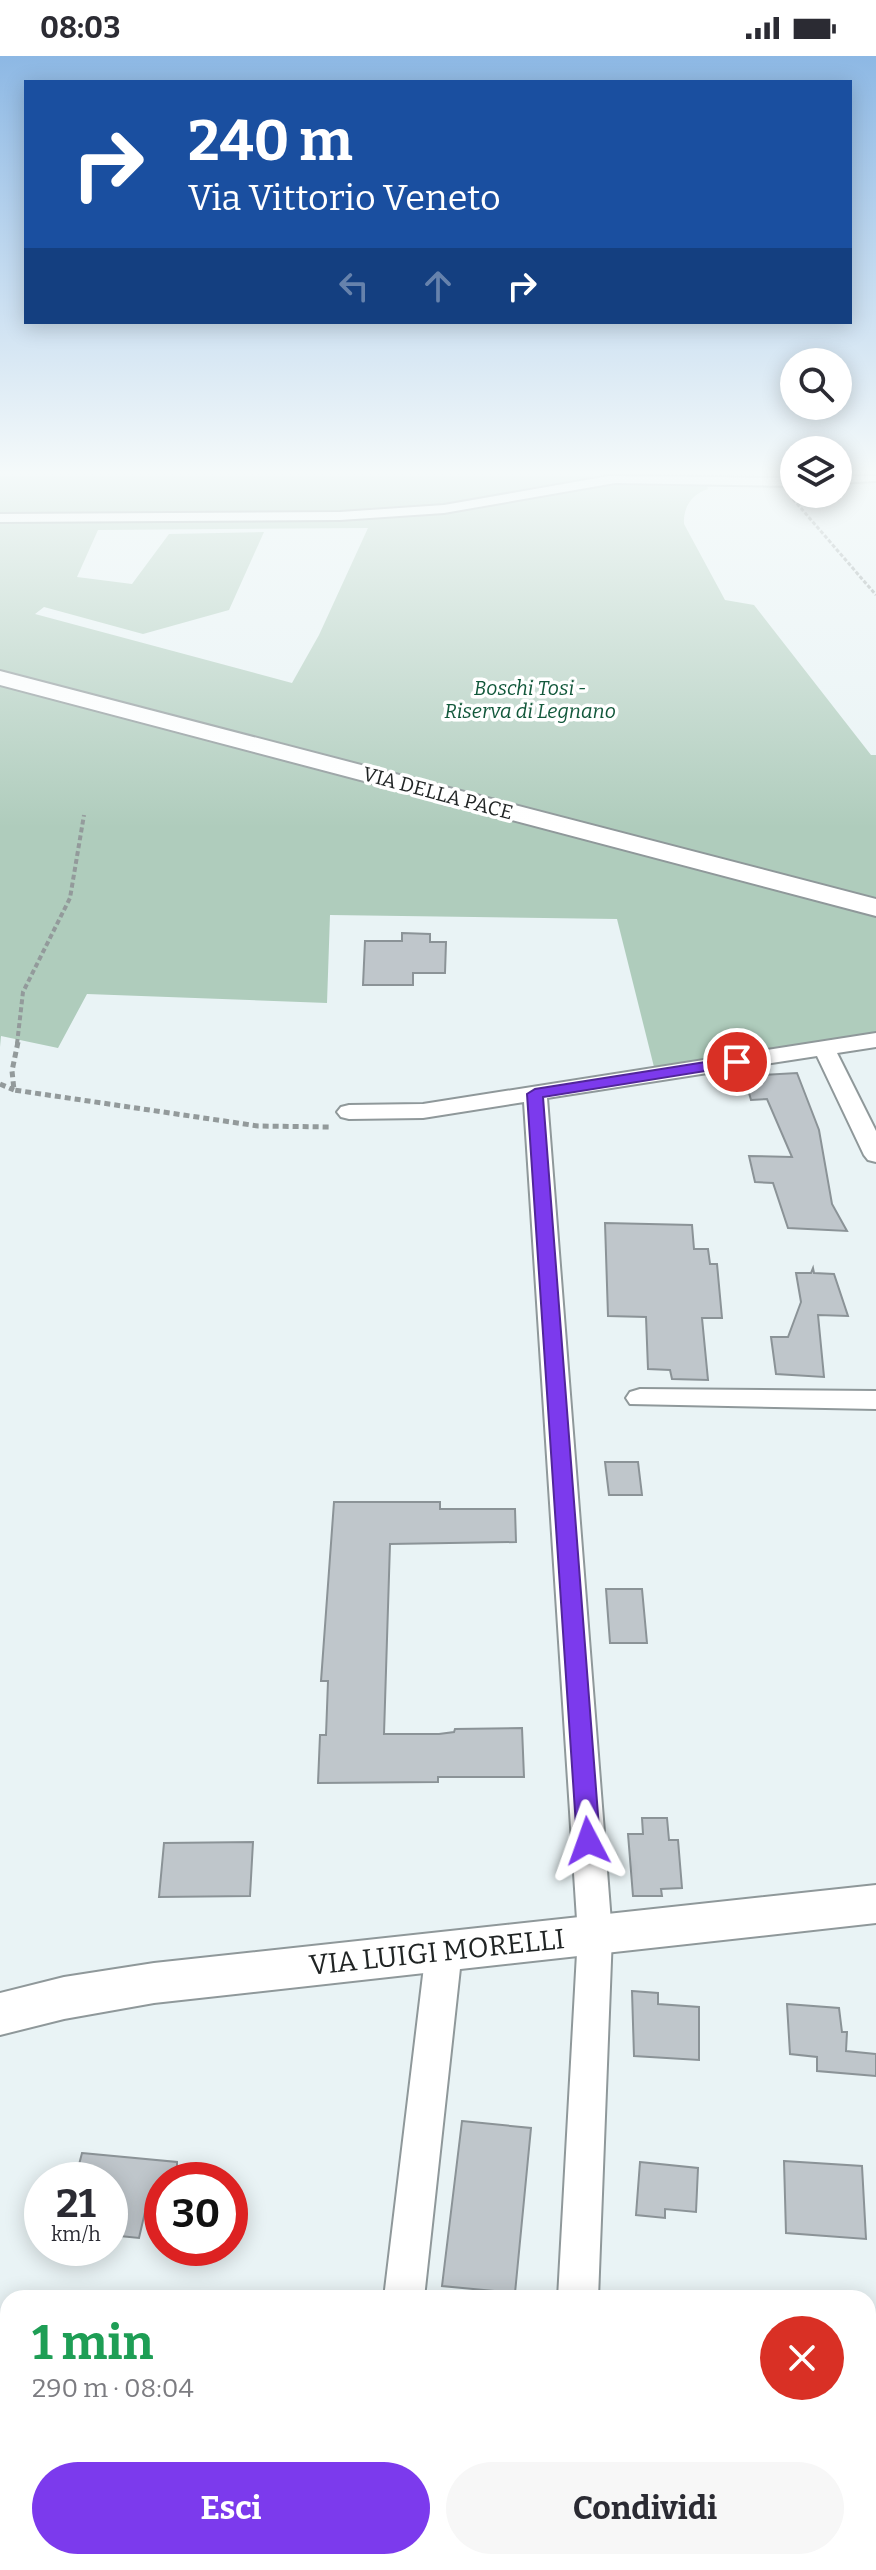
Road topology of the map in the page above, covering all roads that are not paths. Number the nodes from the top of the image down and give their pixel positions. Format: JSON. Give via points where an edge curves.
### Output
{"nodes":[{"id":1,"x":0,"y":678,"type":"edge"},
{"id":2,"x":876,"y":908,"type":"edge"},
{"id":3,"x":876,"y":1040,"type":"edge"},
{"id":4,"x":824,"y":1048,"type":"junction"},
{"id":5,"x":535,"y":1094,"type":"junction"},
{"id":6,"x":344,"y":1119,"type":"road end"},
{"id":7,"x":876,"y":1155,"type":"edge"},
{"id":8,"x":640,"y":1398,"type":"dead end"},
{"id":9,"x":876,"y":1400,"type":"edge"},
{"id":10,"x":876,"y":1904,"type":"edge"},
{"id":11,"x":595,"y":1935,"type":"junction"},
{"id":12,"x":444,"y":1950,"type":"junction"},
{"id":13,"x":0,"y":2014,"type":"edge"},
{"id":14,"x":405,"y":2290,"type":"edge"},
{"id":15,"x":578,"y":2290,"type":"edge"}],
"edges":[{"from":1,"to":2,"type":"main road","name":"VIA DELLA PACE"},
{"from":3,"to":4,"type":"street"},
{"from":4,"to":5,"type":"street"},
{"from":4,"to":7,"type":"street"},
{"from":5,"to":6,"type":"street"},
{"from":5,"to":11,"type":"street"},
{"from":8,"to":9,"type":"street"},
{"from":10,"to":11,"type":"main road","name":"VIA LUIGI MORELLI"},
{"from":11,"to":12,"type":"main road","name":"VIA LUIGI MORELLI"},
{"from":11,"to":15,"type":"street"},
{"from":12,"to":13,"type":"main road","name":"VIA LUIGI MORELLI","via":[[109,1989]]},
{"from":12,"to":14,"type":"street"}]}
